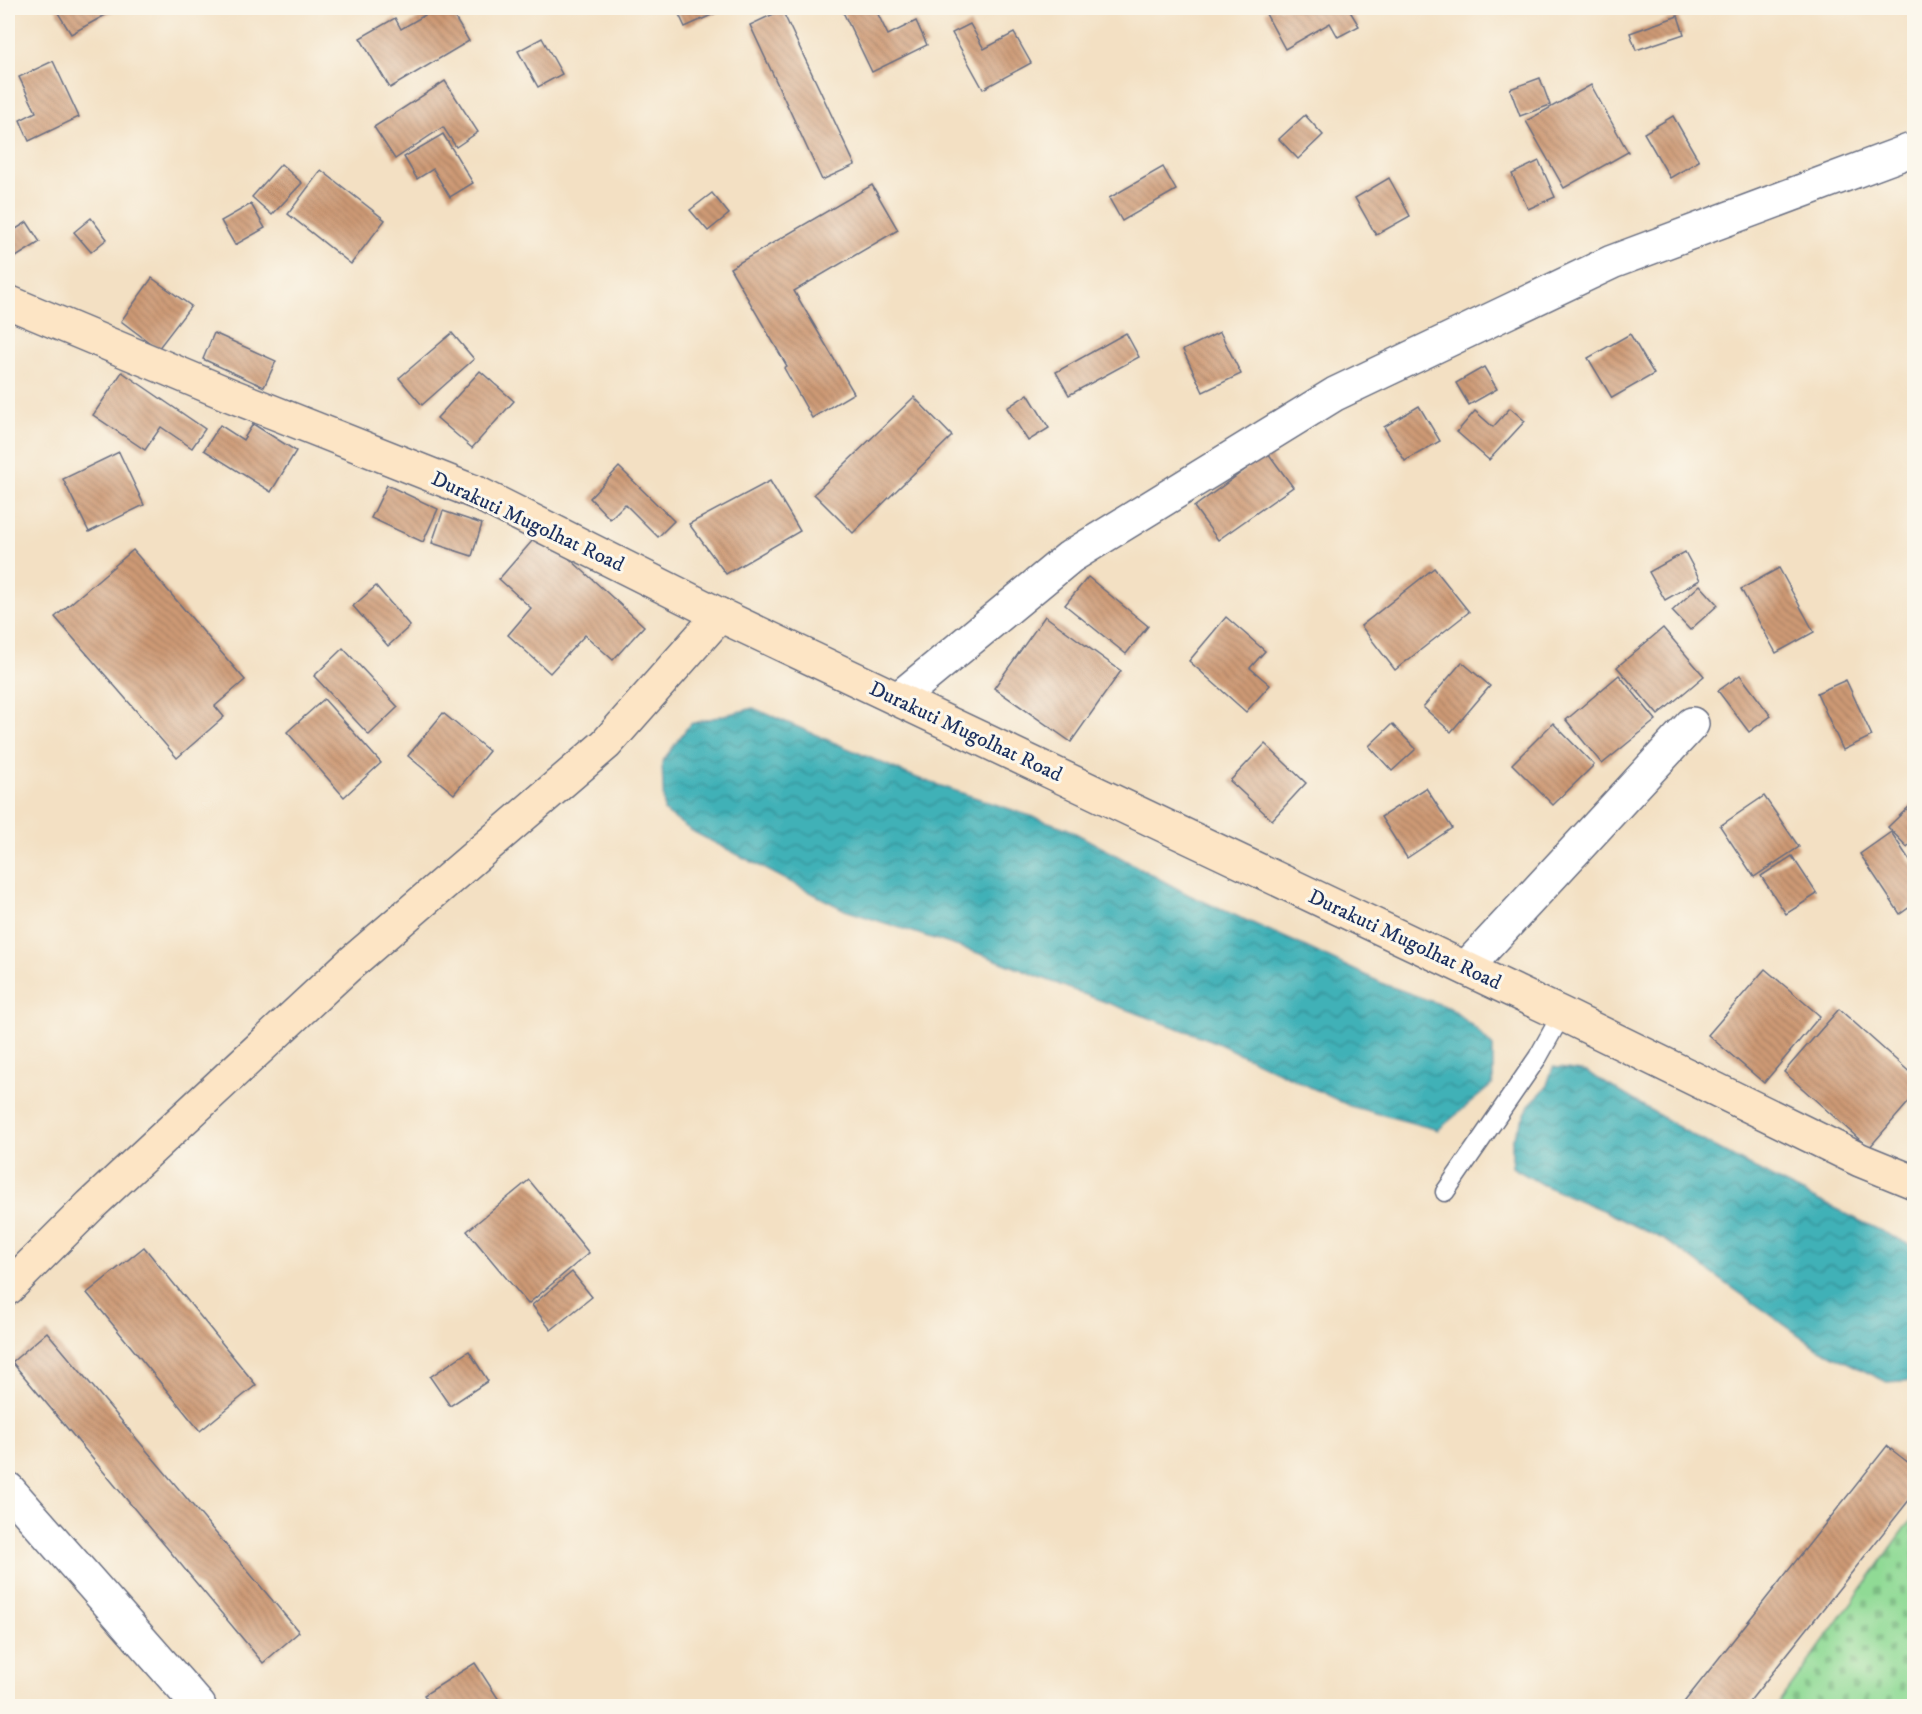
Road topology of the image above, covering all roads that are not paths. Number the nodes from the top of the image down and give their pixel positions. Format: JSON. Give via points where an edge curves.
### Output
{"nodes":[{"id":1,"x":1914,"y":149,"type":"edge"},
{"id":2,"x":8,"y":302,"type":"edge"},
{"id":3,"x":720,"y":615,"type":"junction"},
{"id":4,"x":898,"y":699,"type":"junction"},
{"id":5,"x":1692,"y":724,"type":"dead end"},
{"id":6,"x":1466,"y":968,"type":"junction"},
{"id":7,"x":1562,"y":1014,"type":"junction"},
{"id":8,"x":1914,"y":1182,"type":"edge"},
{"id":9,"x":1445,"y":1192,"type":"dead end"},
{"id":10,"x":8,"y":1288,"type":"edge"},
{"id":11,"x":8,"y":1489,"type":"edge"},
{"id":12,"x":199,"y":1707,"type":"edge"}],
"edges":[{"from":1,"to":4,"type":"street","via":[[1612,262],[1335,394],[1070,557]]},
{"from":2,"to":3,"type":"main road","name":"Durakuti Mugolhat Road","via":[[477,493]]},
{"from":3,"to":4,"type":"main road","name":"Durakuti Mugolhat Road"},
{"from":3,"to":10,"type":"main road","via":[[606,744],[350,964],[91,1204]]},
{"from":4,"to":6,"type":"main road","name":"Durakuti Mugolhat Road"},
{"from":5,"to":6,"type":"street"},
{"from":6,"to":7,"type":"main road","name":"Durakuti Mugolhat Road"},
{"from":7,"to":8,"type":"main road","name":"Durakuti Mugolhat Road","via":[[1860,1160]]},
{"from":7,"to":9,"type":"lane","via":[[1538,1057]]},
{"from":11,"to":12,"type":"street"}]}
